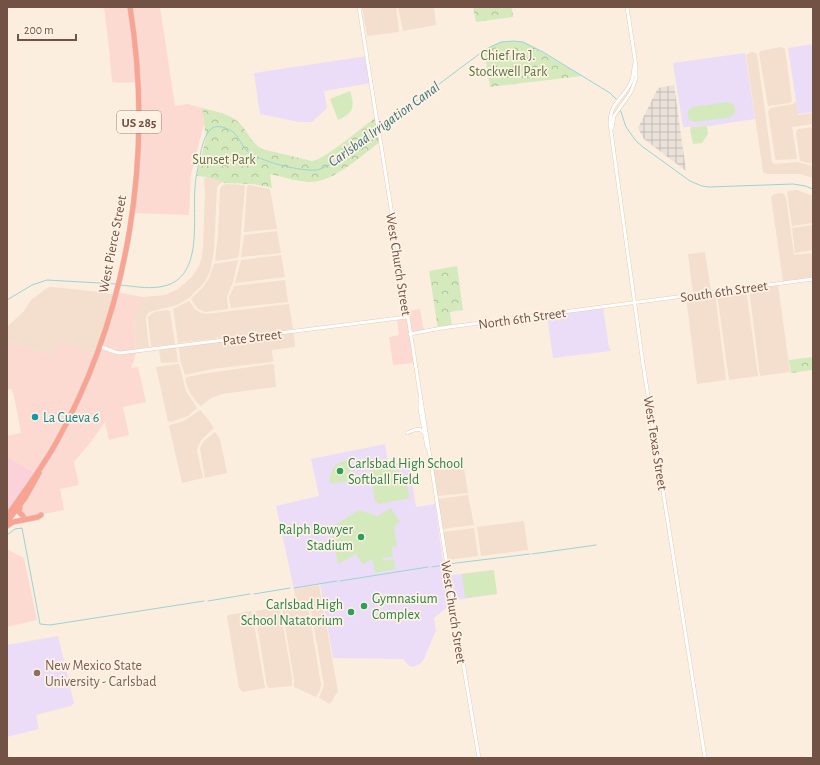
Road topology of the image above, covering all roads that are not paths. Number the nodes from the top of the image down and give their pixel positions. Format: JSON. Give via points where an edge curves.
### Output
{"nodes":[{"id":1,"x":130,"y":7,"type":"edge"},
{"id":2,"x":359,"y":7,"type":"edge"},
{"id":3,"x":627,"y":7,"type":"edge"},
{"id":4,"x":635,"y":63,"type":"junction"},
{"id":5,"x":378,"y":128,"type":"dead end"},
{"id":6,"x":611,"y":128,"type":"junction"},
{"id":7,"x":379,"y":132,"type":"dead end"},
{"id":8,"x":813,"y":279,"type":"edge"},
{"id":9,"x":634,"y":303,"type":"junction"},
{"id":10,"x":407,"y":318,"type":"junction"},
{"id":11,"x":410,"y":334,"type":"junction"},
{"id":12,"x":99,"y":346,"type":"junction"},
{"id":13,"x":420,"y":396,"type":"junction"},
{"id":14,"x":407,"y":433,"type":"dead end"},
{"id":15,"x":424,"y":434,"type":"junction"},
{"id":16,"x":431,"y":465,"type":"junction"},
{"id":17,"x":40,"y":470,"type":"junction"},
{"id":18,"x":20,"y":505,"type":"junction"},
{"id":19,"x":41,"y":515,"type":"dead end"},
{"id":20,"x":7,"y":516,"type":"edge"},
{"id":21,"x":23,"y":516,"type":"dead end"},
{"id":22,"x":7,"y":522,"type":"edge"},
{"id":23,"x":7,"y":526,"type":"edge"},
{"id":24,"x":479,"y":758,"type":"edge"},
{"id":25,"x":705,"y":758,"type":"edge"}],
"edges":[{"from":1,"to":12,"type":"highway","name":"West Pierce Street","number":"US 285","via":[[138,72],[139,142],[132,213],[119,281]]},
{"from":2,"to":5,"type":"street"},
{"from":3,"to":4,"type":"street"},
{"from":4,"to":6,"type":"street","name":"West Texas Street","via":[[634,86],[614,116]]},
{"from":4,"to":6,"type":"street","name":"West Texas Street","via":[[632,82],[614,105]]},
{"from":6,"to":9,"type":"street","name":"West Texas Street"},
{"from":7,"to":10,"type":"street","name":"West Church Street"},
{"from":8,"to":9,"type":"street","name":"South 6th Street"},
{"from":9,"to":11,"type":"street","name":"North 6th Street"},
{"from":9,"to":25,"type":"street","name":"West Texas Street"},
{"from":10,"to":11,"type":"street","name":"West Church Street"},
{"from":10,"to":12,"type":"street","name":"Pate Street","via":[[120,353]]},
{"from":11,"to":13,"type":"street","name":"West Church Street"},
{"from":12,"to":17,"type":"highway","name":"West Pierce Street","number":"US 285","via":[[72,410]]},
{"from":13,"to":15,"type":"street","name":"West Church Street"},
{"from":13,"to":16,"type":"street","name":"West Church Street"},
{"from":14,"to":15,"type":"street","via":[[419,429]]},
{"from":15,"to":16,"type":"street","name":"West Church Street"},
{"from":16,"to":24,"type":"street","name":"West Church Street"},
{"from":17,"to":18,"type":"highway","name":"West Pierce Street","number":"US 285"},
{"from":17,"to":20,"type":"highway","name":"West Pierce Street","number":"US 285"},
{"from":18,"to":21,"type":"highway","via":[[19,512]]},
{"from":18,"to":22,"type":"highway","name":"West Pierce Street","number":"US 285"},
{"from":19,"to":23,"type":"highway"}]}
